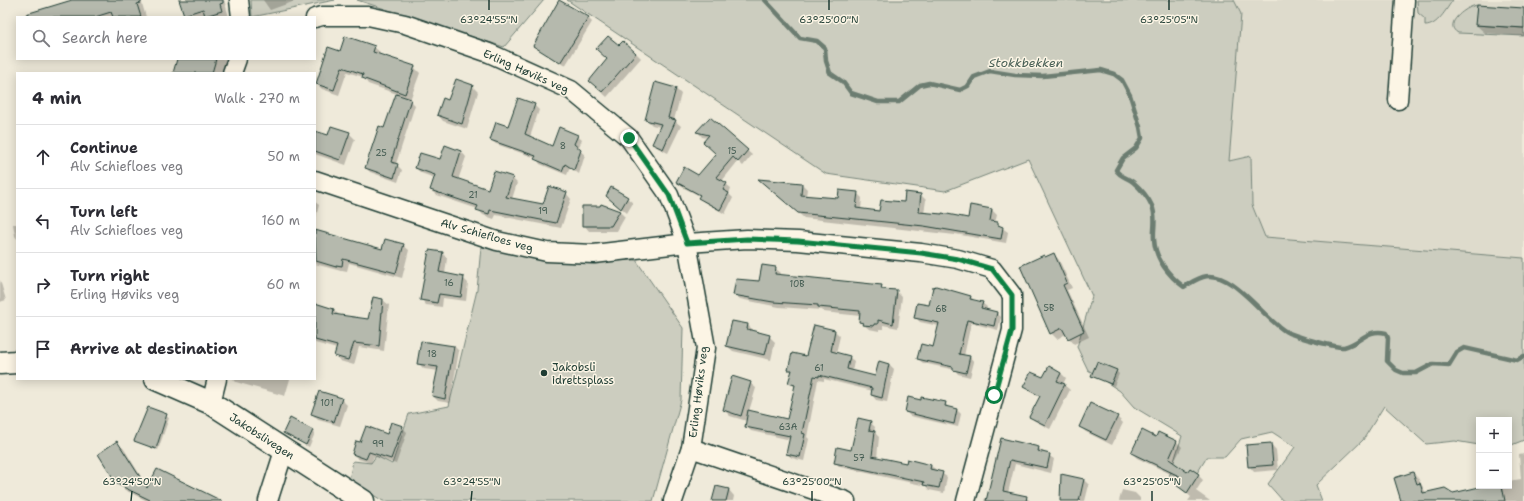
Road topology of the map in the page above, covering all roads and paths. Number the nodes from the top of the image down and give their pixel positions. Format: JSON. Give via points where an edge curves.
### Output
{"nodes":[{"id":1,"x":239,"y":0,"type":"edge"},
{"id":2,"x":1405,"y":0,"type":"edge"},
{"id":3,"x":241,"y":16,"type":"edge"},
{"id":4,"x":316,"y":18,"type":"edge"},
{"id":5,"x":237,"y":60,"type":"edge"},
{"id":6,"x":232,"y":72,"type":"edge"},
{"id":7,"x":1398,"y":100,"type":"dead end"},
{"id":8,"x":316,"y":180,"type":"edge"},
{"id":9,"x":687,"y":243,"type":"junction"},
{"id":10,"x":16,"y":362,"type":"edge"},
{"id":11,"x":0,"y":363,"type":"edge"},
{"id":12,"x":158,"y":380,"type":"edge"},
{"id":13,"x":217,"y":380,"type":"edge"},
{"id":14,"x":211,"y":403,"type":"junction"},
{"id":15,"x":691,"y":448,"type":"junction"},
{"id":16,"x":284,"y":451,"type":"junction"},
{"id":17,"x":268,"y":501,"type":"edge"},
{"id":18,"x":363,"y":501,"type":"edge"},
{"id":19,"x":673,"y":501,"type":"edge"},
{"id":20,"x":846,"y":501,"type":"edge"},
{"id":21,"x":966,"y":501,"type":"edge"}],
"edges":[{"from":1,"to":3,"type":"street"},
{"from":2,"to":7,"type":"street"},
{"from":4,"to":9,"type":"street","name":"Erling Høviks veg","via":[[368,16],[405,24],[489,53],[571,90],[629,138],[669,195]]},
{"from":5,"to":6,"type":"street"},
{"from":8,"to":9,"type":"street","name":"Alv Schiefloes veg","via":[[498,241],[547,252],[594,254]]},
{"from":9,"to":15,"type":"street","name":"Erling Høviks veg","via":[[706,348]]},
{"from":9,"to":21,"type":"street","name":"Alv Schiefloes veg","via":[[747,239],[798,241],[926,254],[958,259],[992,269],[1012,295],[1012,330]]},
{"from":10,"to":11,"type":"street"},
{"from":12,"to":14,"type":"street","name":"Jakobslivegen"},
{"from":13,"to":14,"type":"street"},
{"from":14,"to":16,"type":"street","name":"Jakobslivegen"},
{"from":15,"to":19,"type":"street","name":"Erling Høviks veg"},
{"from":15,"to":20,"type":"street"},
{"from":16,"to":17,"type":"street"},
{"from":16,"to":18,"type":"street","name":"Jakobslivegen"}]}
